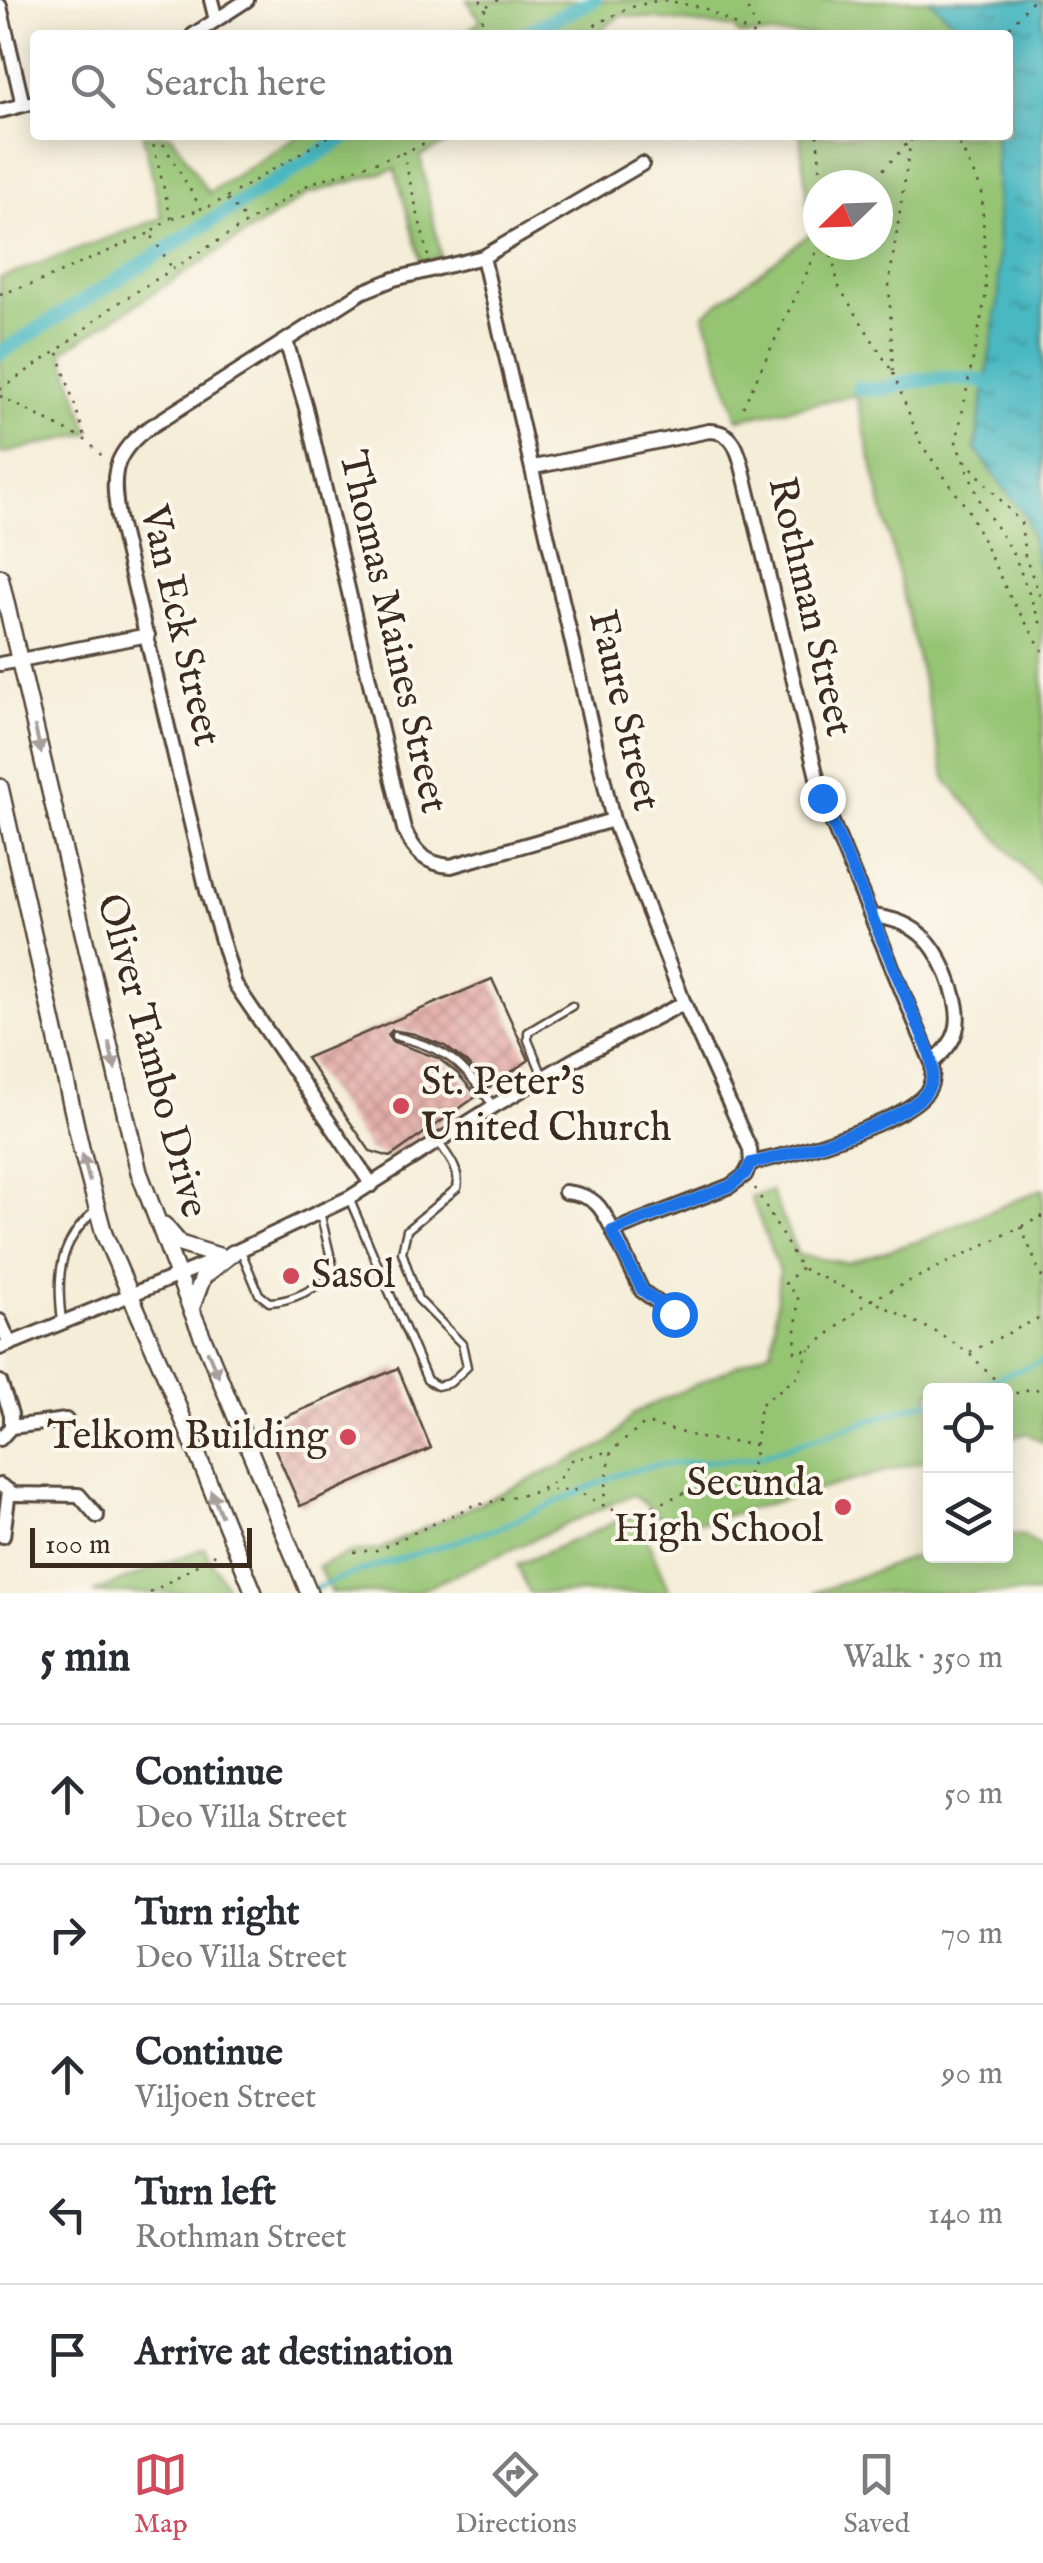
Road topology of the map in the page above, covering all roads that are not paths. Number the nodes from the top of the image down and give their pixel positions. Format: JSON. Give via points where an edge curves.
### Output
{"nodes":[{"id":1,"x":211,"y":0,"type":"edge"},
{"id":2,"x":247,"y":0,"type":"edge"},
{"id":3,"x":0,"y":6,"type":"edge"},
{"id":4,"x":216,"y":20,"type":"junction"},
{"id":5,"x":201,"y":30,"type":"edge"},
{"id":6,"x":29,"y":104,"type":"edge"},
{"id":7,"x":0,"y":111,"type":"edge"},
{"id":8,"x":642,"y":164,"type":"dead end"},
{"id":9,"x":483,"y":257,"type":"junction"},
{"id":10,"x":286,"y":341,"type":"junction"},
{"id":11,"x":534,"y":467,"type":"junction"},
{"id":12,"x":0,"y":577,"type":"edge"},
{"id":13,"x":148,"y":635,"type":"junction"},
{"id":14,"x":20,"y":660,"type":"junction"},
{"id":15,"x":0,"y":664,"type":"edge"},
{"id":16,"x":0,"y":787,"type":"edge"},
{"id":17,"x":613,"y":820,"type":"junction"},
{"id":18,"x":871,"y":916,"type":"junction"},
{"id":19,"x":684,"y":1003,"type":"junction"},
{"id":20,"x":572,"y":1006,"type":"dead end"},
{"id":21,"x":395,"y":1036,"type":"dead end"},
{"id":22,"x":932,"y":1063,"type":"junction"},
{"id":23,"x":544,"y":1078,"type":"junction"},
{"id":24,"x":494,"y":1106,"type":"junction"},
{"id":25,"x":438,"y":1142,"type":"junction"},
{"id":26,"x":748,"y":1169,"type":"junction"},
{"id":27,"x":372,"y":1185,"type":"junction"},
{"id":28,"x":566,"y":1192,"type":"dead end"},
{"id":29,"x":349,"y":1198,"type":"junction"},
{"id":30,"x":151,"y":1205,"type":"junction"},
{"id":31,"x":97,"y":1209,"type":"junction"},
{"id":32,"x":320,"y":1212,"type":"junction"},
{"id":33,"x":612,"y":1231,"type":"junction"},
{"id":34,"x":232,"y":1254,"type":"junction"},
{"id":35,"x":179,"y":1274,"type":"junction"},
{"id":36,"x":129,"y":1294,"type":"junction"},
{"id":37,"x":191,"y":1310,"type":"junction"},
{"id":38,"x":674,"y":1314,"type":"dead end"},
{"id":39,"x":0,"y":1320,"type":"edge"},
{"id":40,"x":62,"y":1322,"type":"junction"},
{"id":41,"x":5,"y":1346,"type":"edge"},
{"id":42,"x":0,"y":1382,"type":"edge"},
{"id":43,"x":66,"y":1420,"type":"dead end"},
{"id":44,"x":11,"y":1428,"type":"junction"},
{"id":45,"x":0,"y":1439,"type":"edge"},
{"id":46,"x":4,"y":1488,"type":"edge"},
{"id":47,"x":97,"y":1516,"type":"dead end"},
{"id":48,"x":3,"y":1536,"type":"dead end"},
{"id":49,"x":306,"y":1585,"type":"edge"},
{"id":50,"x":254,"y":1593,"type":"edge"}],
"edges":[{"from":1,"to":4,"type":"street"},
{"from":2,"to":4,"type":"street"},
{"from":3,"to":6,"type":"street"},
{"from":4,"to":5,"type":"street"},
{"from":6,"to":7,"type":"street"},
{"from":8,"to":9,"type":"street","name":"Van Eck Street"},
{"from":9,"to":10,"type":"street","name":"Van Eck Street","via":[[362,292]]},
{"from":9,"to":11,"type":"street","name":"Faure Street"},
{"from":10,"to":13,"type":"street","name":"Van Eck Street","via":[[144,432],[121,454],[118,517]]},
{"from":10,"to":17,"type":"street","name":"Thomas Maines Street","via":[[410,844],[428,861],[452,866]]},
{"from":11,"to":17,"type":"street","name":"Faure Street"},
{"from":11,"to":18,"type":"street","name":"Rothman Street","via":[[719,431],[728,436],[739,454],[822,798]]},
{"from":12,"to":14,"type":"street","name":"Oliver Tambo Drive"},
{"from":13,"to":14,"type":"street"},
{"from":13,"to":27,"type":"street","name":"Van Eck Street","via":[[234,984]]},
{"from":14,"to":15,"type":"street"},
{"from":14,"to":30,"type":"street","name":"Oliver Tambo Drive","one_way":true},
{"from":31,"to":16,"type":"street","name":"Oliver Tambo Drive","one_way":true},
{"from":17,"to":19,"type":"street","name":"Faure Street"},
{"from":18,"to":22,"type":"street","name":"Rothman Street"},
{"from":18,"to":22,"type":"street","via":[[894,918],[915,930],[946,971],[958,1021],[950,1045]]},
{"from":19,"to":23,"type":"street"},
{"from":19,"to":26,"type":"street","name":"Faure Street","via":[[750,1149]]},
{"from":20,"to":23,"type":"lane","via":[[528,1032]]},
{"from":21,"to":24,"type":"lane","via":[[432,1044],[458,1062]]},
{"from":22,"to":26,"type":"street","name":"Rothman Street","via":[[931,1084],[908,1107]]},
{"from":23,"to":24,"type":"street"},
{"from":24,"to":25,"type":"street"},
{"from":25,"to":27,"type":"street"},
{"from":25,"to":29,"type":"lane","via":[[454,1164],[457,1188],[407,1230],[402,1252],[418,1299],[467,1356],[467,1368],[450,1383],[427,1380]]},
{"from":26,"to":33,"type":"street","via":[[730,1186]]},
{"from":27,"to":29,"type":"street"},
{"from":28,"to":33,"type":"street","via":[[596,1200]]},
{"from":29,"to":32,"type":"street"},
{"from":30,"to":34,"type":"street","via":[[180,1244]]},
{"from":30,"to":35,"type":"street","name":"Oliver Tambo Drive"},
{"from":31,"to":36,"type":"street","name":"Oliver Tambo Drive"},
{"from":31,"to":40,"type":"lane","via":[[66,1246]]},
{"from":32,"to":34,"type":"street"},
{"from":32,"to":34,"type":"lane","via":[[334,1272],[317,1286],[269,1302]]},
{"from":33,"to":38,"type":"street","via":[[642,1290]]},
{"from":34,"to":35,"type":"street"},
{"from":34,"to":37,"type":"street","via":[[203,1277]]},
{"from":35,"to":36,"type":"street"},
{"from":35,"to":37,"type":"street","name":"Oliver Tambo Drive"},
{"from":36,"to":40,"type":"street"},
{"from":50,"to":36,"type":"street","name":"Oliver Tambo Drive","one_way":true},
{"from":37,"to":49,"type":"street","name":"Oliver Tambo Drive","one_way":true},
{"from":39,"to":41,"type":"street"},
{"from":40,"to":41,"type":"street"},
{"from":42,"to":44,"type":"street"},
{"from":43,"to":44,"type":"street"},
{"from":44,"to":45,"type":"street"},
{"from":46,"to":47,"type":"street","via":[[14,1494],[79,1495]]},
{"from":46,"to":48,"type":"street"}]}
